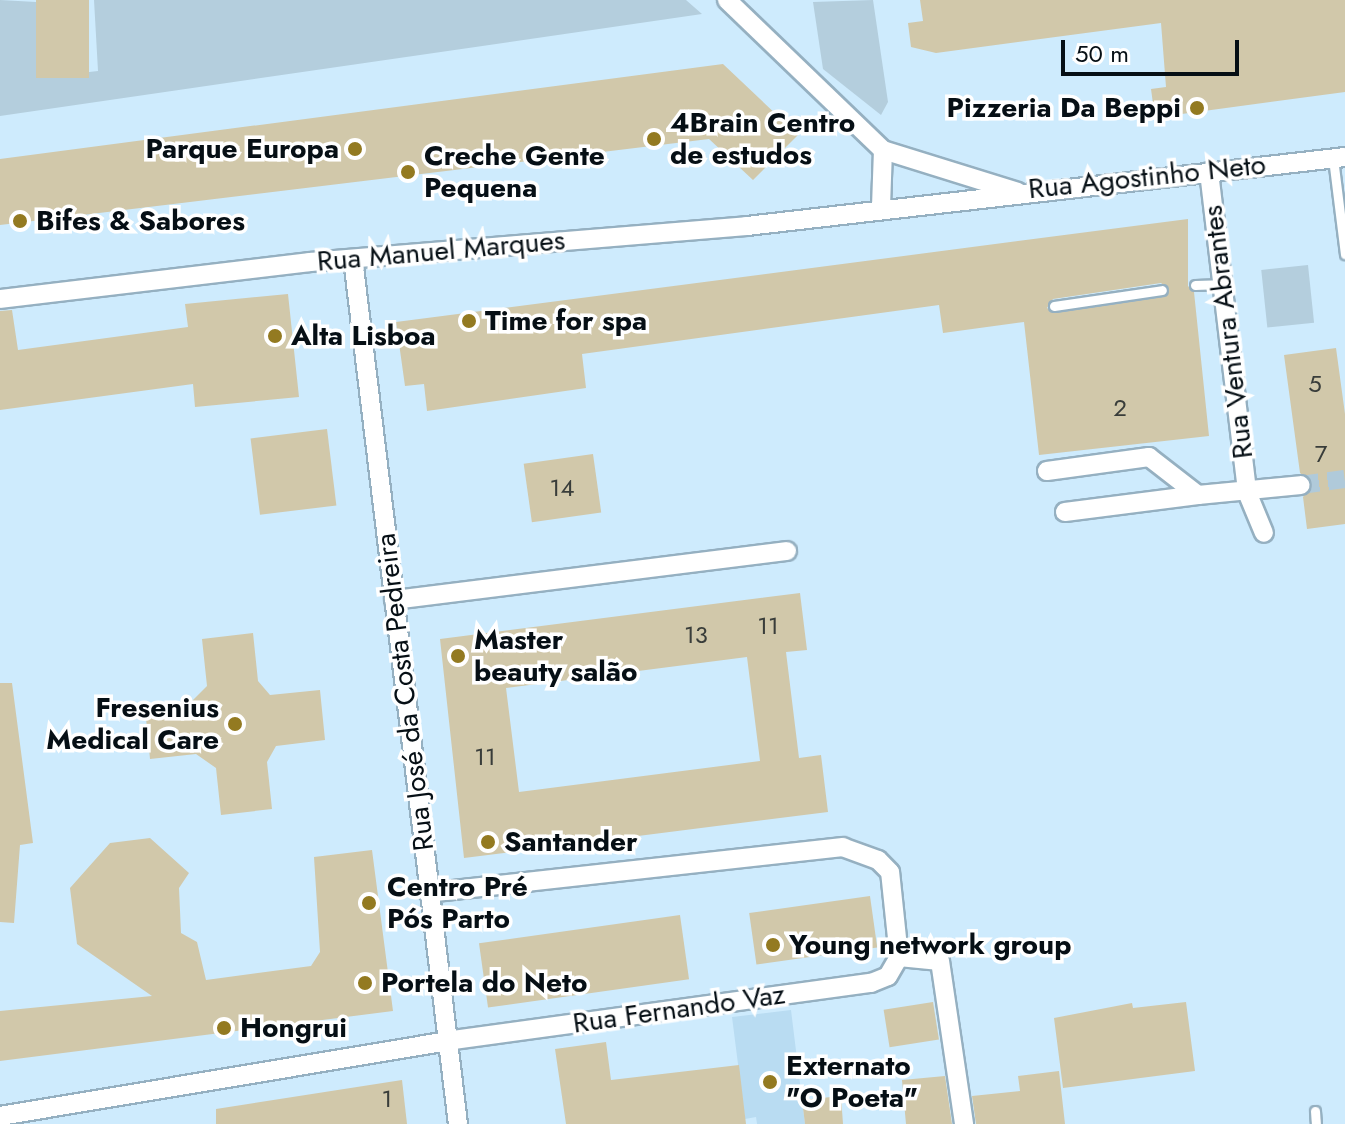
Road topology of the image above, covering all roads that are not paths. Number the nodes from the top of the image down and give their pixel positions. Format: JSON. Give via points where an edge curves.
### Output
{"nodes":[{"id":1,"x":727,"y":0,"type":"edge"},
{"id":2,"x":883,"y":150,"type":"junction"},
{"id":3,"x":1339,"y":158,"type":"edge"},
{"id":4,"x":1209,"y":172,"type":"junction"},
{"id":5,"x":1024,"y":194,"type":"junction"},
{"id":6,"x":881,"y":207,"type":"junction"},
{"id":7,"x":1345,"y":254,"type":"edge"},
{"id":8,"x":353,"y":259,"type":"junction"},
{"id":9,"x":1220,"y":284,"type":"junction"},
{"id":10,"x":1195,"y":285,"type":"dead end"},
{"id":11,"x":1162,"y":290,"type":"dead end"},
{"id":12,"x":0,"y":299,"type":"edge"},
{"id":13,"x":1054,"y":306,"type":"dead end"},
{"id":14,"x":1047,"y":471,"type":"dead end"},
{"id":15,"x":1301,"y":485,"type":"tunnel mouth"},
{"id":16,"x":1247,"y":492,"type":"junction"},
{"id":17,"x":1198,"y":495,"type":"junction"},
{"id":18,"x":1065,"y":512,"type":"dead end"},
{"id":19,"x":1264,"y":533,"type":"dead end"},
{"id":20,"x":787,"y":551,"type":"dead end"},
{"id":21,"x":394,"y":600,"type":"junction"},
{"id":22,"x":429,"y":893,"type":"junction"},
{"id":23,"x":899,"y":957,"type":"junction"},
{"id":24,"x":446,"y":1041,"type":"junction"},
{"id":25,"x":1315,"y":1111,"type":"dead end"},
{"id":26,"x":0,"y":1116,"type":"edge"},
{"id":27,"x":458,"y":1124,"type":"edge"},
{"id":28,"x":964,"y":1124,"type":"edge"},
{"id":29,"x":1316,"y":1124,"type":"edge"}],
"edges":[{"from":1,"to":2,"type":"street","name":"Rua Agostinho Neto"},
{"from":2,"to":5,"type":"street","name":"Rua Agostinho Neto"},
{"from":2,"to":6,"type":"street"},
{"from":3,"to":4,"type":"street","name":"Rua Agostinho Neto"},
{"from":3,"to":7,"type":"lane"},
{"from":4,"to":5,"type":"street","name":"Rua Agostinho Neto"},
{"from":4,"to":9,"type":"street","name":"Rua Ventura Abrantes"},
{"from":5,"to":6,"type":"street","name":"Rua Manuel Marques"},
{"from":6,"to":8,"type":"street","name":"Rua Manuel Marques","via":[[747,226]]},
{"from":8,"to":12,"type":"street","name":"Rua Manuel Marques"},
{"from":8,"to":21,"type":"street","name":"Rua José da Costa Pedreira"},
{"from":9,"to":10,"type":"lane"},
{"from":9,"to":16,"type":"street","name":"Rua Ventura Abrantes"},
{"from":11,"to":13,"type":"lane"},
{"from":14,"to":17,"type":"street","via":[[1149,457]]},
{"from":15,"to":16,"type":"street"},
{"from":16,"to":17,"type":"street"},
{"from":16,"to":19,"type":"street","name":"Rua Ventura Abrantes"},
{"from":17,"to":18,"type":"street"},
{"from":20,"to":21,"type":"street"},
{"from":21,"to":22,"type":"street","name":"Rua José da Costa Pedreira"},
{"from":22,"to":23,"type":"street","via":[[843,847],[890,872]]},
{"from":22,"to":24,"type":"street","name":"Rua José da Costa Pedreira"},
{"from":23,"to":24,"type":"street","name":"Rua Fernando Vaz","via":[[888,976],[871,983]]},
{"from":23,"to":28,"type":"street","via":[[940,961]]},
{"from":24,"to":26,"type":"street","name":"Rua Fernando Vaz"},
{"from":24,"to":27,"type":"street","name":"Rua José da Costa Pedreira"},
{"from":25,"to":29,"type":"lane"}]}
